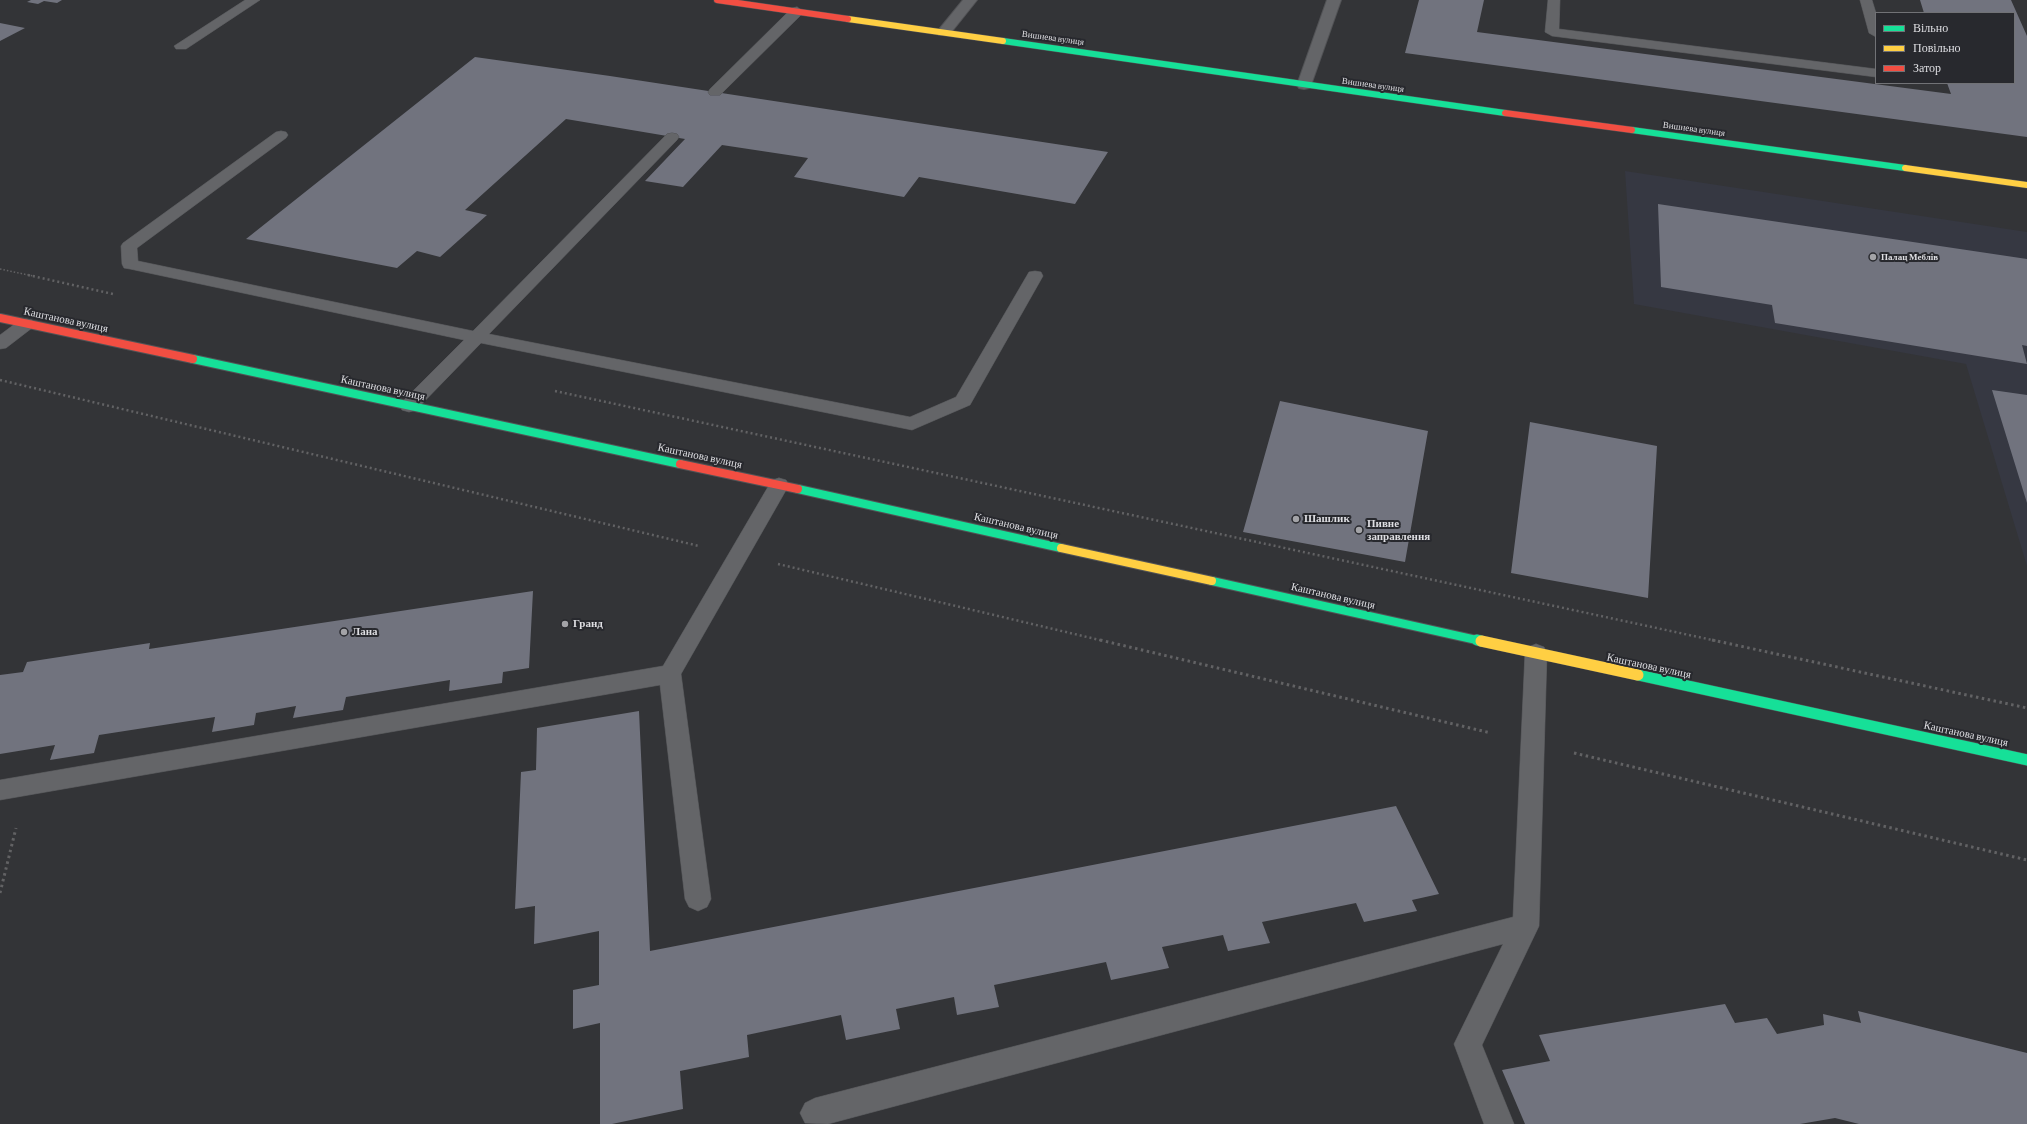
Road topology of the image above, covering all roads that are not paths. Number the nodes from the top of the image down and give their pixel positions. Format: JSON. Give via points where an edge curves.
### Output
{"nodes":[{"id":1,"x":254,"y":0,"type":"edge"},
{"id":2,"x":717,"y":0,"type":"edge"},
{"id":3,"x":970,"y":0,"type":"edge"},
{"id":4,"x":1334,"y":0,"type":"edge"},
{"id":5,"x":1554,"y":0,"type":"edge"},
{"id":6,"x":1866,"y":0,"type":"edge"},
{"id":7,"x":797,"y":12,"type":"junction"},
{"id":8,"x":1875,"y":29,"type":"edge"},
{"id":9,"x":944,"y":32,"type":"junction"},
{"id":10,"x":181,"y":46,"type":"dead end"},
{"id":11,"x":1875,"y":73,"type":"edge"},
{"id":12,"x":1304,"y":85,"type":"junction"},
{"id":13,"x":715,"y":92,"type":"dead end"},
{"id":14,"x":281,"y":135,"type":"dead end"},
{"id":15,"x":672,"y":137,"type":"dead end"},
{"id":16,"x":2027,"y":185,"type":"edge"},
{"id":17,"x":1035,"y":276,"type":"dead end"},
{"id":18,"x":0,"y":318,"type":"edge"},
{"id":19,"x":26,"y":324,"type":"junction"},
{"id":20,"x":477,"y":337,"type":"junction"},
{"id":21,"x":0,"y":344,"type":"edge"},
{"id":22,"x":409,"y":406,"type":"junction"},
{"id":23,"x":779,"y":485,"type":"junction"},
{"id":24,"x":1536,"y":653,"type":"junction"},
{"id":25,"x":670,"y":674,"type":"junction"},
{"id":26,"x":2027,"y":760,"type":"edge"},
{"id":27,"x":0,"y":790,"type":"edge"},
{"id":28,"x":698,"y":899,"type":"dead end"},
{"id":29,"x":1526,"y":926,"type":"junction"},
{"id":30,"x":815,"y":1113,"type":"dead end"},
{"id":31,"x":1499,"y":1124,"type":"edge"}],
"edges":[{"from":1,"to":10,"type":"lane"},
{"from":2,"to":7,"type":"street","name":"Вишнева вулиця"},
{"from":3,"to":9,"type":"street"},
{"from":4,"to":12,"type":"street"},
{"from":5,"to":11,"type":"lane","via":[[1552,32]]},
{"from":6,"to":8,"type":"lane"},
{"from":7,"to":9,"type":"street","name":"Вишнева вулиця"},
{"from":7,"to":13,"type":"lane"},
{"from":9,"to":12,"type":"street","name":"Вишнева вулиця"},
{"from":12,"to":16,"type":"street","name":"Вишнева вулиця"},
{"from":14,"to":20,"type":"lane","via":[[129,246],[130,264]]},
{"from":15,"to":20,"type":"lane"},
{"from":17,"to":20,"type":"lane","via":[[963,401],[912,424]]},
{"from":18,"to":19,"type":"street","name":"Каштанова вулиця"},
{"from":19,"to":21,"type":"lane"},
{"from":19,"to":22,"type":"street","name":"Каштанова вулиця"},
{"from":20,"to":22,"type":"lane"},
{"from":22,"to":23,"type":"street","name":"Каштанова вулиця"},
{"from":23,"to":24,"type":"street","name":"Каштанова вулиця"},
{"from":23,"to":25,"type":"lane"},
{"from":24,"to":26,"type":"street","name":"Каштанова вулиця"},
{"from":24,"to":29,"type":"lane"},
{"from":25,"to":27,"type":"lane"},
{"from":25,"to":28,"type":"lane"},
{"from":29,"to":30,"type":"lane"},
{"from":29,"to":31,"type":"lane","via":[[1468,1044]]}]}
